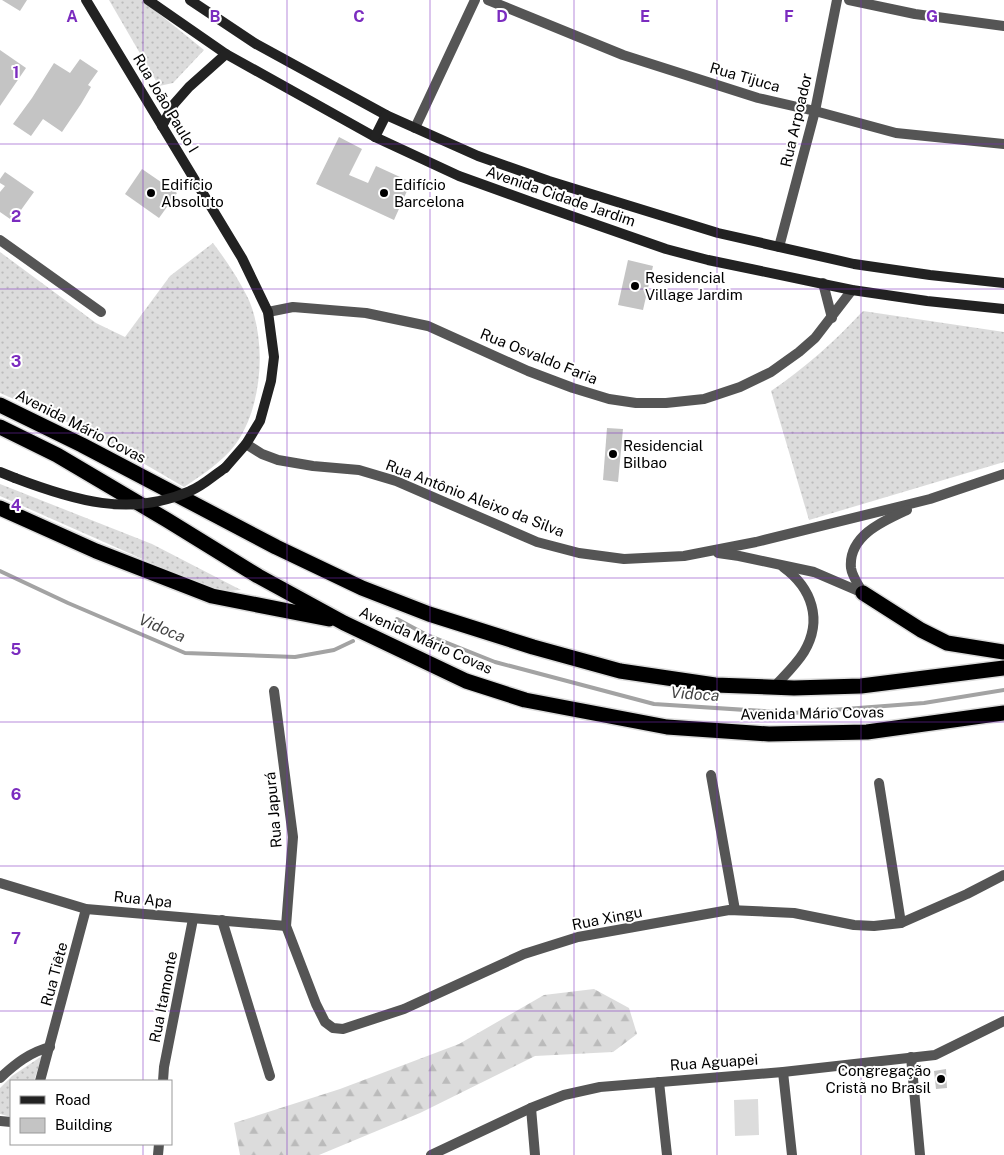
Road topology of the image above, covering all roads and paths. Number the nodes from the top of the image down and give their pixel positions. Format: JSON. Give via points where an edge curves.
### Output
{"nodes":[{"id":1,"x":86,"y":0,"type":"edge"},
{"id":2,"x":148,"y":0,"type":"edge"},
{"id":3,"x":190,"y":0,"type":"edge"},
{"id":4,"x":475,"y":0,"type":"edge"},
{"id":5,"x":488,"y":0,"type":"edge"},
{"id":6,"x":837,"y":0,"type":"edge"},
{"id":7,"x":849,"y":0,"type":"edge"},
{"id":8,"x":1004,"y":26,"type":"edge"},
{"id":9,"x":226,"y":54,"type":"junction"},
{"id":10,"x":815,"y":111,"type":"junction"},
{"id":11,"x":386,"y":114,"type":"junction"},
{"id":12,"x":162,"y":126,"type":"junction"},
{"id":13,"x":415,"y":128,"type":"junction"},
{"id":14,"x":375,"y":138,"type":"junction"},
{"id":15,"x":1004,"y":144,"type":"edge"},
{"id":16,"x":0,"y":240,"type":"edge"},
{"id":17,"x":780,"y":247,"type":"junction"},
{"id":18,"x":823,"y":283,"type":"junction"},
{"id":19,"x":1004,"y":283,"type":"edge"},
{"id":20,"x":852,"y":290,"type":"junction"},
{"id":21,"x":1004,"y":309,"type":"edge"},
{"id":22,"x":101,"y":312,"type":"dead end"},
{"id":23,"x":268,"y":312,"type":"junction"},
{"id":24,"x":832,"y":318,"type":"junction"},
{"id":25,"x":0,"y":405,"type":"edge"},
{"id":26,"x":0,"y":426,"type":"edge"},
{"id":27,"x":246,"y":444,"type":"junction"},
{"id":28,"x":0,"y":472,"type":"edge"},
{"id":29,"x":1004,"y":474,"type":"edge"},
{"id":30,"x":930,"y":499,"type":"junction"},
{"id":31,"x":0,"y":508,"type":"edge"},
{"id":32,"x":707,"y":552,"type":"junction"},
{"id":33,"x":779,"y":563,"type":"junction"},
{"id":34,"x":862,"y":594,"type":"junction"},
{"id":35,"x":344,"y":623,"type":"junction"},
{"id":36,"x":1004,"y":652,"type":"edge"},
{"id":37,"x":1004,"y":668,"type":"edge"},
{"id":38,"x":774,"y":687,"type":"junction"},
{"id":39,"x":274,"y":691,"type":"dead end"},
{"id":40,"x":1004,"y":713,"type":"edge"},
{"id":41,"x":711,"y":775,"type":"dead end"},
{"id":42,"x":879,"y":784,"type":"dead end"},
{"id":43,"x":1004,"y":875,"type":"edge"},
{"id":44,"x":0,"y":883,"type":"edge"},
{"id":45,"x":86,"y":908,"type":"junction"},
{"id":46,"x":734,"y":910,"type":"junction"},
{"id":47,"x":193,"y":919,"type":"junction"},
{"id":48,"x":222,"y":920,"type":"junction"},
{"id":49,"x":901,"y":923,"type":"junction"},
{"id":50,"x":286,"y":926,"type":"junction"},
{"id":51,"x":1004,"y":1021,"type":"edge"},
{"id":52,"x":50,"y":1047,"type":"junction"},
{"id":53,"x":911,"y":1057,"type":"junction"},
{"id":54,"x":783,"y":1072,"type":"junction"},
{"id":55,"x":270,"y":1076,"type":"dead end"},
{"id":56,"x":0,"y":1078,"type":"edge"},
{"id":57,"x":40,"y":1080,"type":"edge"},
{"id":58,"x":163,"y":1080,"type":"edge"},
{"id":59,"x":659,"y":1082,"type":"junction"},
{"id":60,"x":531,"y":1108,"type":"junction"},
{"id":61,"x":431,"y":1155,"type":"edge"},
{"id":62,"x":535,"y":1155,"type":"edge"},
{"id":63,"x":667,"y":1155,"type":"edge"},
{"id":64,"x":792,"y":1155,"type":"edge"},
{"id":65,"x":920,"y":1155,"type":"edge"}],
"edges":[{"from":1,"to":12,"type":"main road","name":"Rua João Paulo I"},
{"from":2,"to":9,"type":"main road","name":"Avenida Cidade Jardim"},
{"from":3,"to":11,"type":"main road","name":"Avenida Cidade Jardim","via":[[256,44]]},
{"from":4,"to":13,"type":"street"},
{"from":5,"to":10,"type":"street","name":"Rua Tijuca","via":[[623,55],[758,98]]},
{"from":6,"to":10,"type":"street","name":"Rua Arpoador"},
{"from":7,"to":8,"type":"street","via":[[915,14]]},
{"from":9,"to":12,"type":"main road","via":[[174,104]]},
{"from":9,"to":14,"type":"main road","name":"Avenida Cidade Jardim"},
{"from":10,"to":15,"type":"street","name":"Rua Tijuca","via":[[896,133]]},
{"from":10,"to":17,"type":"street","name":"Rua Arpoador"},
{"from":11,"to":13,"type":"main road","name":"Avenida Cidade Jardim"},
{"from":11,"to":14,"type":"main road"},
{"from":12,"to":23,"type":"main road","name":"Rua João Paulo I","via":[[242,258]]},
{"from":13,"to":17,"type":"main road","name":"Avenida Cidade Jardim","via":[[549,182],[718,233]]},
{"from":14,"to":18,"type":"main road","name":"Avenida Cidade Jardim","via":[[459,176],[666,249]]},
{"from":16,"to":22,"type":"street"},
{"from":17,"to":19,"type":"main road","name":"Avenida Cidade Jardim","via":[[864,266]]},
{"from":18,"to":20,"type":"main road","name":"Avenida Cidade Jardim"},
{"from":18,"to":24,"type":"street"},
{"from":20,"to":21,"type":"main road","name":"Avenida Cidade Jardim"},
{"from":20,"to":24,"type":"street","name":"Rua Osvaldo Faria"},
{"from":23,"to":24,"type":"street","name":"Rua Osvaldo Faria","via":[[293,307],[366,313],[428,326],[573,388],[609,399],[646,403],[704,399],[740,388],[799,352]]},
{"from":23,"to":27,"type":"main road","name":"Rua João Paulo I","via":[[274,357],[271,381],[260,421]]},
{"from":25,"to":38,"type":"highway","name":"Avenida Mário Covas","via":[[276,547],[362,588],[429,614],[620,671],[715,685]]},
{"from":26,"to":35,"type":"highway","name":"Avenida Mário Covas","via":[[56,455],[258,576]]},
{"from":27,"to":28,"type":"main road","name":"Rua João Paulo I","bridge":true,"via":[[225,468],[191,491],[142,505],[96,502],[55,493]]},
{"from":27,"to":32,"type":"street","name":"Rua Antônio Aleixo da Silva","via":[[278,460],[358,470],[396,481],[537,542],[579,553],[624,559]]},
{"from":29,"to":30,"type":"street"},
{"from":30,"to":32,"type":"street","name":"Rua Antônio Aleixo da Silva"},
{"from":30,"to":34,"type":"street","via":[[886,519],[862,536],[854,547],[851,569]]},
{"from":31,"to":35,"type":"highway","via":[[96,551],[212,596]]},
{"from":32,"to":33,"type":"street"},
{"from":33,"to":34,"type":"street","via":[[814,572]]},
{"from":33,"to":38,"type":"street","via":[[796,576],[805,589],[814,619],[805,650]]},
{"from":34,"to":36,"type":"highway","via":[[947,643]]},
{"from":35,"to":40,"type":"highway","name":"Avenida Mário Covas","via":[[466,681],[525,700],[666,727],[769,734],[867,732]]},
{"from":37,"to":38,"type":"highway","name":"Avenida Mário Covas","via":[[861,686]]},
{"from":39,"to":50,"type":"street","name":"Rua Japurá","via":[[293,837]]},
{"from":41,"to":46,"type":"street"},
{"from":42,"to":49,"type":"street"},
{"from":43,"to":49,"type":"street","name":"Rua Xingu"},
{"from":44,"to":45,"type":"street","name":"Rua Apa"},
{"from":45,"to":47,"type":"street","name":"Rua Apa"},
{"from":45,"to":52,"type":"street","name":"Rua Tiête"},
{"from":46,"to":49,"type":"street","name":"Rua Xingu","via":[[794,913],[854,925]]},
{"from":46,"to":50,"type":"street","name":"Rua Xingu","via":[[578,937],[524,954],[404,1009],[343,1029],[333,1028],[325,1022]]},
{"from":47,"to":48,"type":"street","name":"Rua Apa"},
{"from":47,"to":58,"type":"street","name":"Rua Itamonte"},
{"from":48,"to":50,"type":"street","name":"Rua Apa"},
{"from":48,"to":55,"type":"street"},
{"from":51,"to":53,"type":"street","name":"Rua Aguapei","via":[[935,1055]]},
{"from":52,"to":56,"type":"street","via":[[24,1058]]},
{"from":52,"to":57,"type":"street","name":"Rua Tiête"},
{"from":53,"to":54,"type":"street","name":"Rua Aguapei"},
{"from":53,"to":65,"type":"street"},
{"from":54,"to":59,"type":"street","name":"Rua Aguapei"},
{"from":54,"to":64,"type":"street"},
{"from":59,"to":60,"type":"street","name":"Rua Aguapei","via":[[564,1095]]},
{"from":59,"to":63,"type":"street"},
{"from":60,"to":61,"type":"street","name":"Rua Aguapei"},
{"from":60,"to":62,"type":"street"}]}
